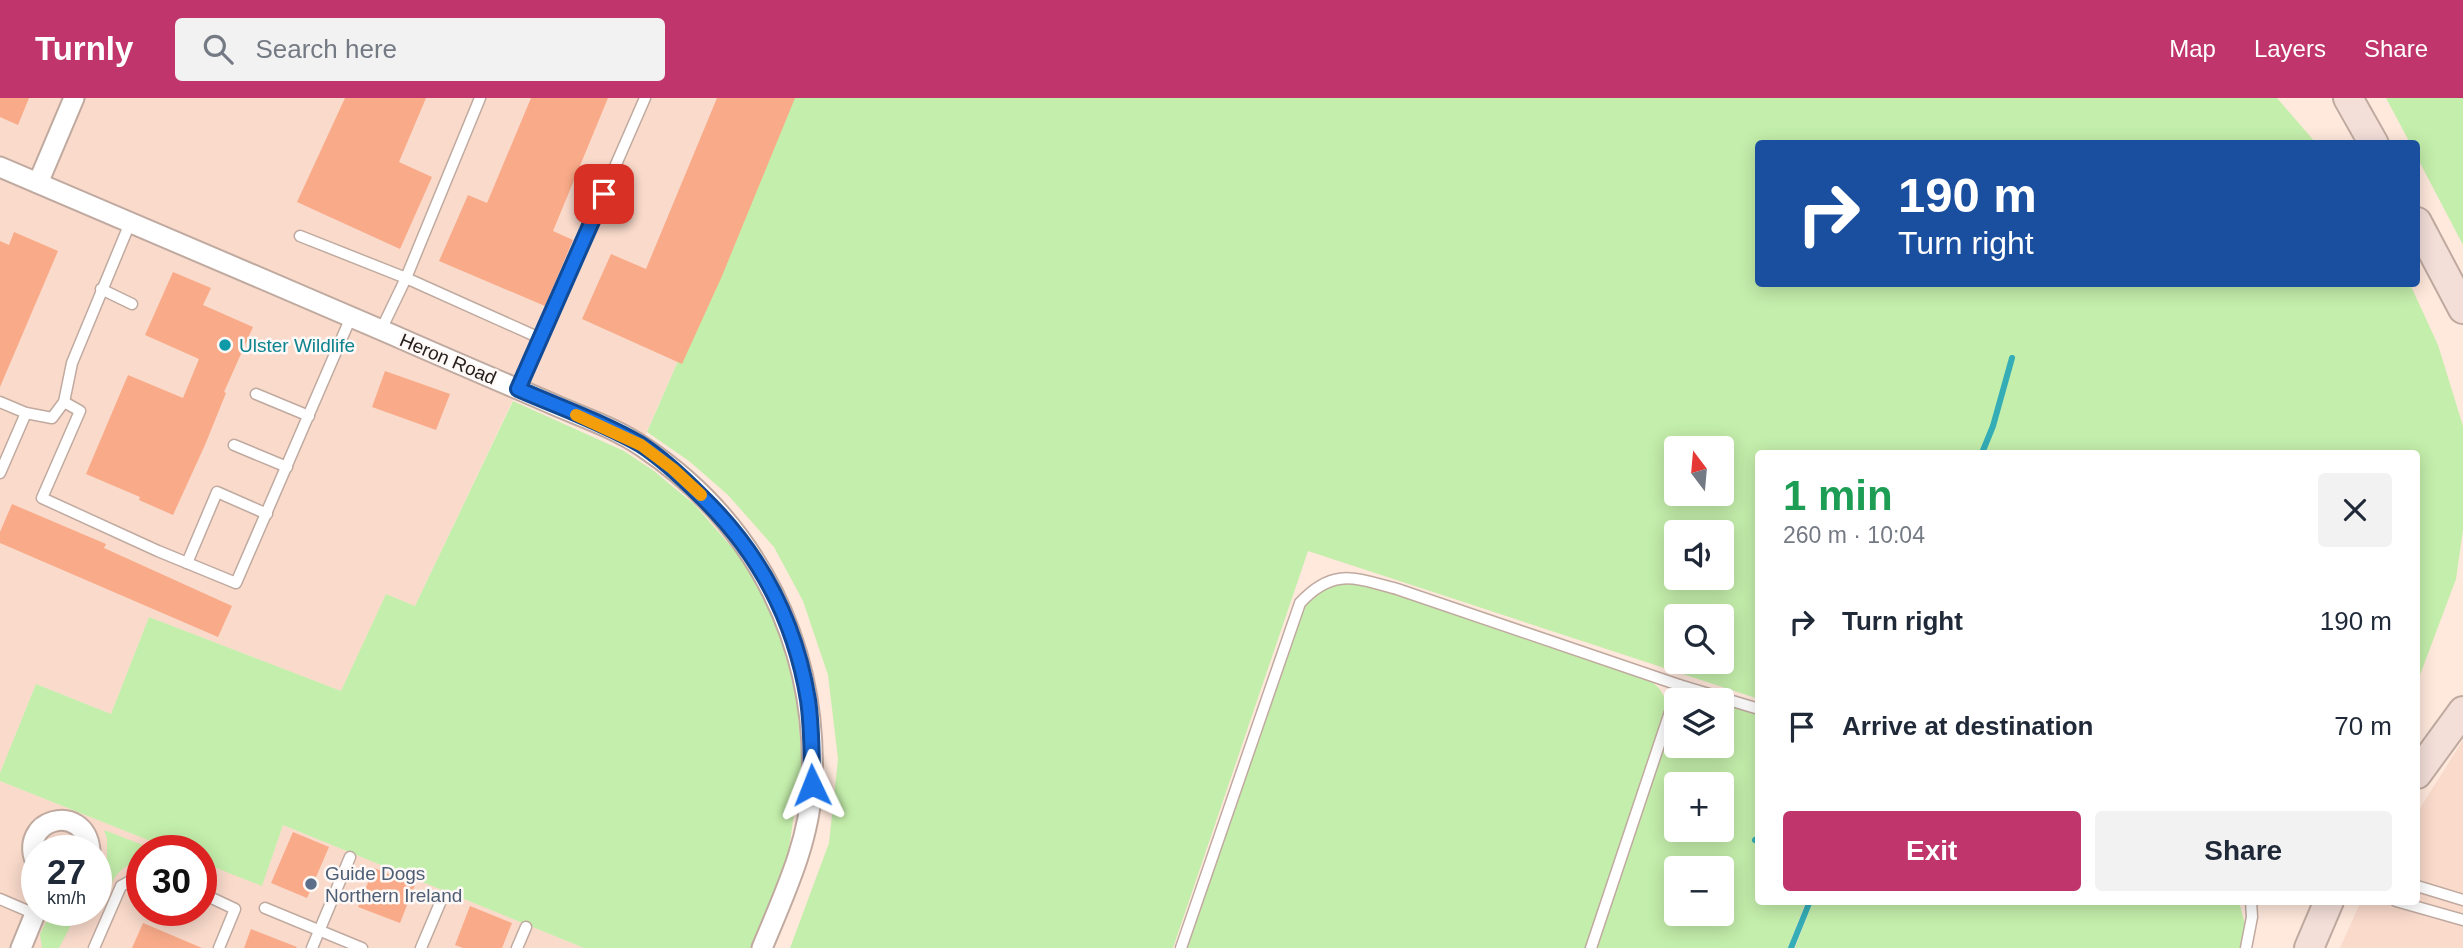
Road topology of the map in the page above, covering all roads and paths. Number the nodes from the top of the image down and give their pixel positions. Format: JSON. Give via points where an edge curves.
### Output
{"nodes":[{"id":1,"x":74,"y":98,"type":"edge"},
{"id":2,"x":480,"y":98,"type":"edge"},
{"id":3,"x":645,"y":98,"type":"edge"},
{"id":4,"x":2348,"y":98,"type":"edge"},
{"id":5,"x":2372,"y":140,"type":"edge"},
{"id":6,"x":0,"y":167,"type":"edge"},
{"id":7,"x":37,"y":183,"type":"junction"},
{"id":8,"x":130,"y":222,"type":"junction"},
{"id":9,"x":2420,"y":228,"type":"edge"},
{"id":10,"x":300,"y":236,"type":"dead end"},
{"id":11,"x":406,"y":278,"type":"junction"},
{"id":12,"x":101,"y":289,"type":"junction"},
{"id":13,"x":132,"y":304,"type":"dead end"},
{"id":14,"x":2463,"y":309,"type":"edge"},
{"id":15,"x":352,"y":317,"type":"junction"},
{"id":16,"x":381,"y":330,"type":"junction"},
{"id":17,"x":542,"y":338,"type":"junction"},
{"id":18,"x":518,"y":389,"type":"junction"},
{"id":19,"x":256,"y":394,"type":"dead end"},
{"id":20,"x":0,"y":402,"type":"edge"},
{"id":21,"x":64,"y":402,"type":"junction"},
{"id":22,"x":26,"y":413,"type":"junction"},
{"id":23,"x":309,"y":416,"type":"junction"},
{"id":24,"x":234,"y":445,"type":"dead end"},
{"id":25,"x":287,"y":467,"type":"junction"},
{"id":26,"x":0,"y":473,"type":"edge"},
{"id":27,"x":267,"y":514,"type":"junction"},
{"id":28,"x":187,"y":563,"type":"junction"},
{"id":29,"x":1679,"y":685,"type":"junction"},
{"id":30,"x":1755,"y":708,"type":"edge"},
{"id":31,"x":2463,"y":711,"type":"edge"},
{"id":32,"x":2420,"y":771,"type":"edge"},
{"id":33,"x":36,"y":835,"type":"edge"},
{"id":34,"x":85,"y":835,"type":"edge"},
{"id":35,"x":350,"y":857,"type":"dead end"},
{"id":36,"x":126,"y":884,"type":"edge"},
{"id":37,"x":2420,"y":887,"type":"edge"},
{"id":38,"x":443,"y":896,"type":"dead end"},
{"id":39,"x":0,"y":899,"type":"edge"},
{"id":40,"x":2463,"y":900,"type":"edge"},
{"id":41,"x":217,"y":901,"type":"edge"},
{"id":42,"x":2251,"y":905,"type":"edge"},
{"id":43,"x":2327,"y":905,"type":"edge"},
{"id":44,"x":2410,"y":905,"type":"edge"},
{"id":45,"x":21,"y":907,"type":"edge"},
{"id":46,"x":265,"y":908,"type":"dead end"},
{"id":47,"x":2463,"y":920,"type":"edge"},
{"id":48,"x":30,"y":926,"type":"edge"},
{"id":49,"x":526,"y":927,"type":"dead end"},
{"id":50,"x":319,"y":931,"type":"junction"},
{"id":51,"x":21,"y":948,"type":"edge"},
{"id":52,"x":94,"y":948,"type":"edge"},
{"id":53,"x":219,"y":948,"type":"edge"},
{"id":54,"x":312,"y":948,"type":"edge"},
{"id":55,"x":362,"y":948,"type":"edge"},
{"id":56,"x":421,"y":948,"type":"edge"},
{"id":57,"x":517,"y":948,"type":"edge"},
{"id":58,"x":762,"y":948,"type":"edge"},
{"id":59,"x":1181,"y":948,"type":"edge"},
{"id":60,"x":1591,"y":948,"type":"edge"},
{"id":61,"x":2246,"y":948,"type":"edge"},
{"id":62,"x":2309,"y":948,"type":"edge"}],
"edges":[{"from":1,"to":7,"type":"street"},
{"from":2,"to":11,"type":"lane"},
{"from":3,"to":17,"type":"lane"},
{"from":4,"to":5,"type":"street"},
{"from":6,"to":7,"type":"street","name":"Heron Road"},
{"from":7,"to":8,"type":"street","name":"Heron Road"},
{"from":8,"to":12,"type":"lane"},
{"from":8,"to":15,"type":"street","name":"Heron Road"},
{"from":9,"to":14,"type":"street"},
{"from":10,"to":11,"type":"lane"},
{"from":11,"to":16,"type":"lane"},
{"from":11,"to":17,"type":"lane"},
{"from":12,"to":13,"type":"lane"},
{"from":12,"to":21,"type":"lane","via":[[72,363]]},
{"from":15,"to":16,"type":"street","name":"Heron Road"},
{"from":15,"to":23,"type":"lane"},
{"from":16,"to":18,"type":"street","name":"Heron Road"},
{"from":17,"to":18,"type":"lane"},
{"from":18,"to":58,"type":"street","name":"Heron Road","via":[[641,445],[673,469],[745,545],[784,615],[808,701],[812,785],[794,865]]},
{"from":19,"to":23,"type":"lane"},
{"from":20,"to":22,"type":"lane"},
{"from":21,"to":22,"type":"lane","via":[[52,418]]},
{"from":21,"to":28,"type":"lane","via":[[80,411],[42,498]]},
{"from":22,"to":26,"type":"lane"},
{"from":23,"to":25,"type":"lane"},
{"from":24,"to":25,"type":"lane"},
{"from":25,"to":27,"type":"lane"},
{"from":27,"to":28,"type":"lane","via":[[236,583]]},
{"from":27,"to":28,"type":"lane","via":[[217,492]]},
{"from":29,"to":30,"type":"lane"},
{"from":29,"to":59,"type":"lane","via":[[1350,576],[1314,588],[1300,603],[1291,625]]},
{"from":29,"to":60,"type":"lane"},
{"from":31,"to":32,"type":"street"},
{"from":33,"to":34,"type":"street","via":[[50,822],[70,822]]},
{"from":35,"to":50,"type":"lane"},
{"from":36,"to":52,"type":"lane"},
{"from":37,"to":40,"type":"lane"},
{"from":38,"to":56,"type":"lane"},
{"from":39,"to":45,"type":"lane"},
{"from":41,"to":53,"type":"lane","via":[[235,909]]},
{"from":42,"to":61,"type":"lane"},
{"from":43,"to":62,"type":"street"},
{"from":44,"to":47,"type":"lane"},
{"from":46,"to":50,"type":"lane"},
{"from":48,"to":51,"type":"street"},
{"from":49,"to":57,"type":"lane"},
{"from":50,"to":54,"type":"lane"},
{"from":50,"to":55,"type":"lane"}]}
